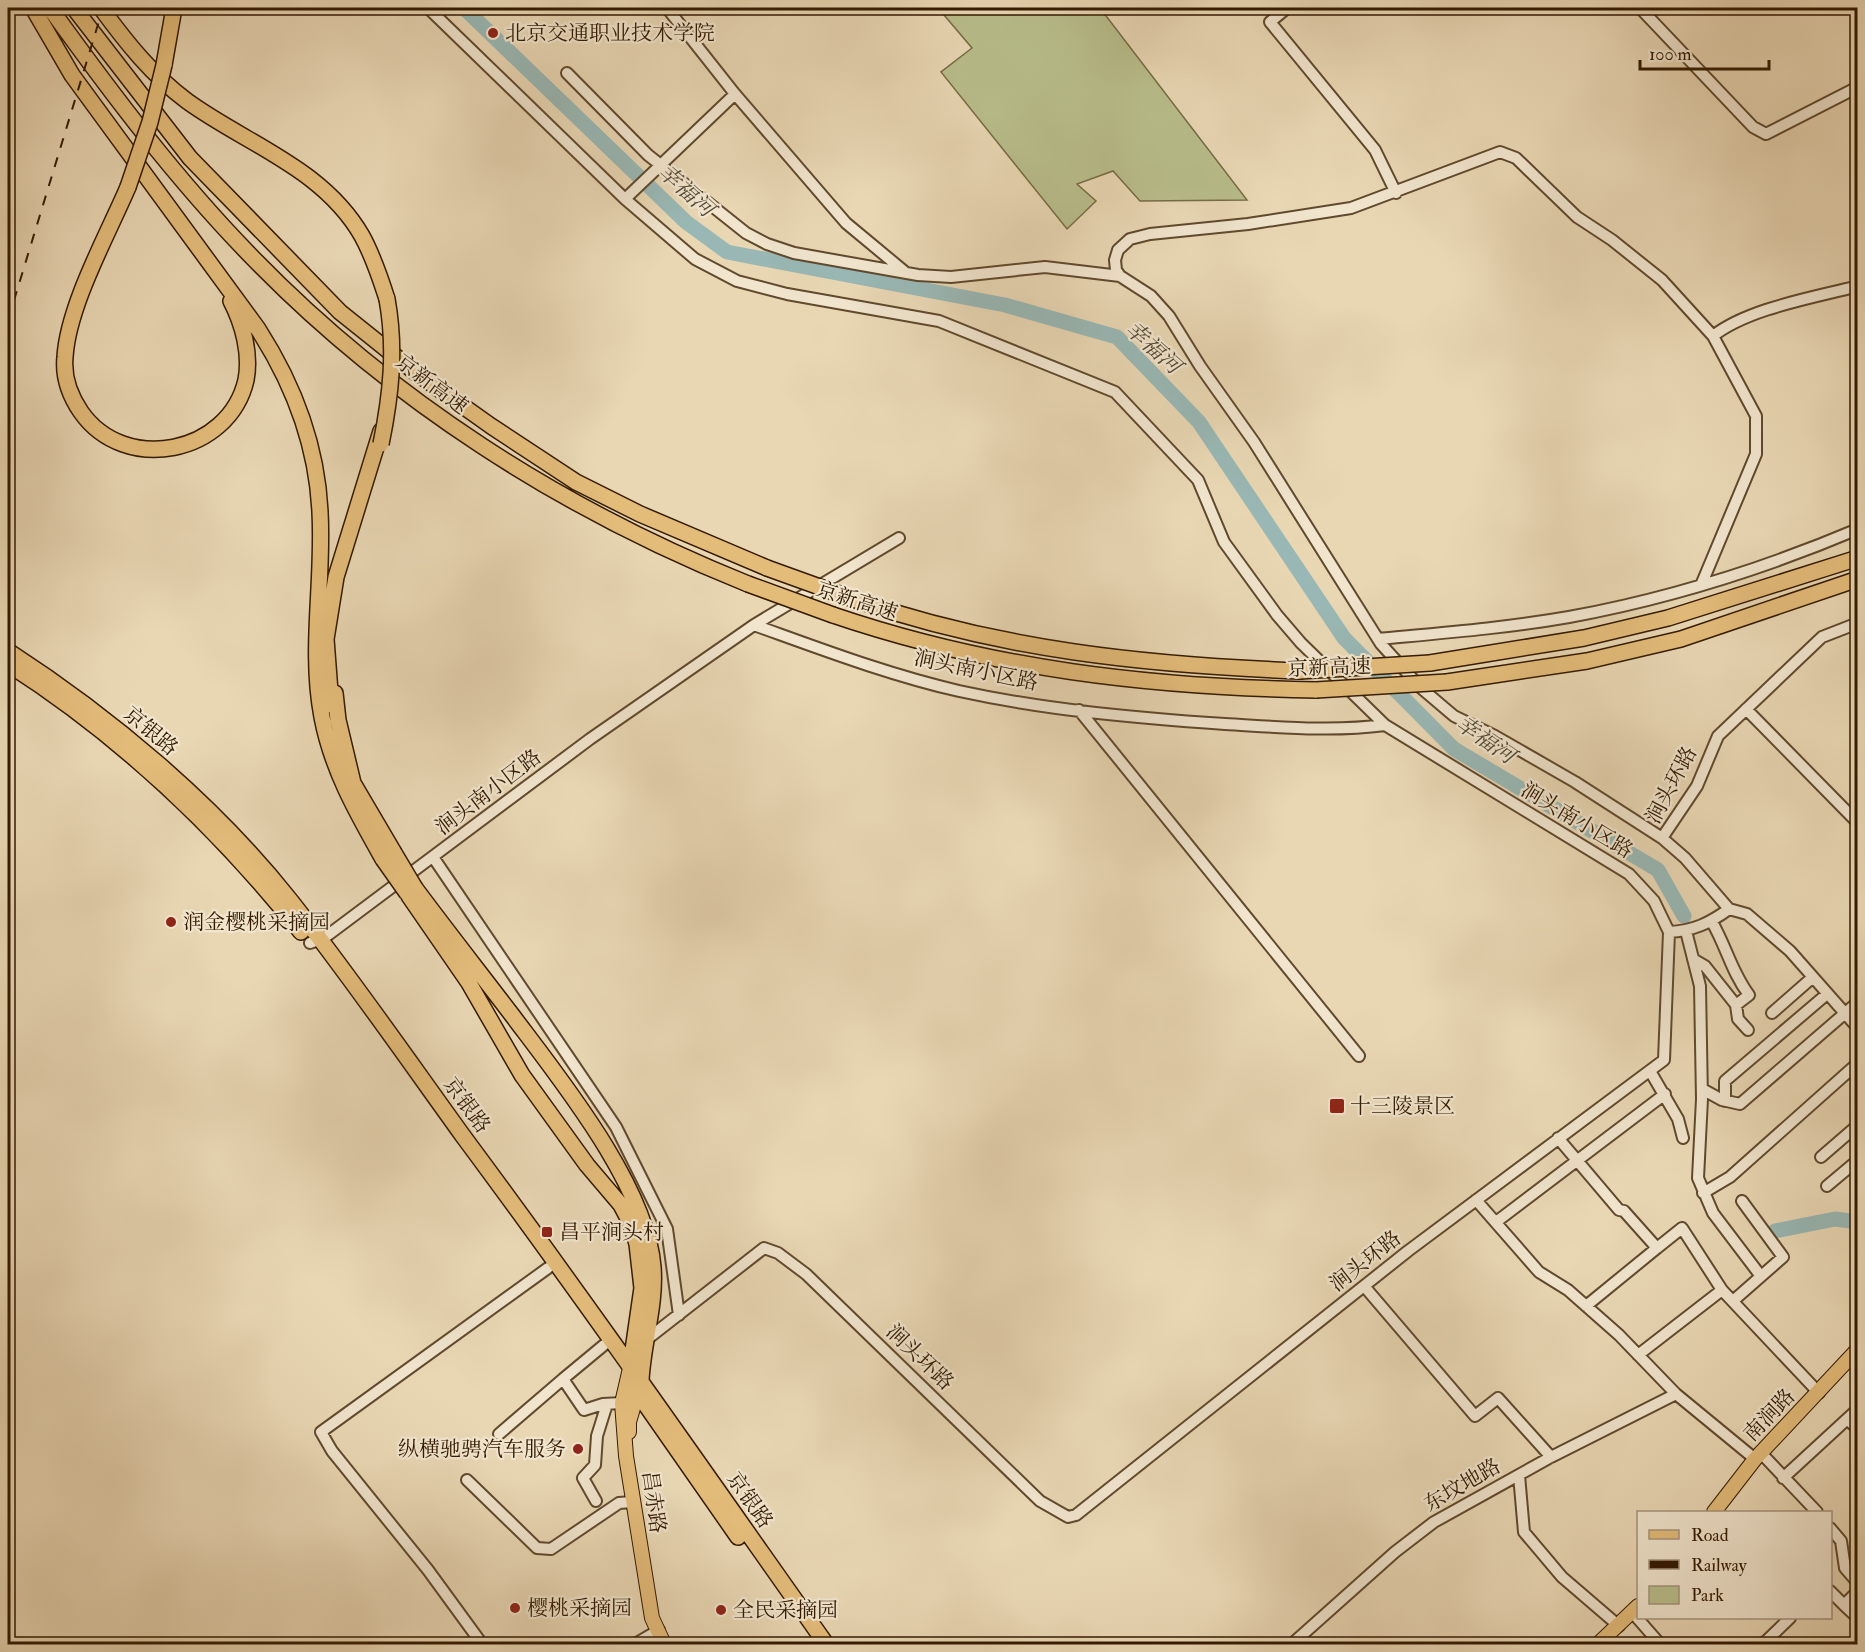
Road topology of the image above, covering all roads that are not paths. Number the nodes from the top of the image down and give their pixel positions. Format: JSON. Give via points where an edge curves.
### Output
{"nodes":[{"id":1,"x":33,"y":8,"type":"edge"},
{"id":2,"x":50,"y":8,"type":"edge"},
{"id":3,"x":75,"y":8,"type":"edge"},
{"id":4,"x":100,"y":8,"type":"edge"},
{"id":5,"x":174,"y":8,"type":"edge"},
{"id":6,"x":428,"y":8,"type":"edge"},
{"id":7,"x":667,"y":8,"type":"edge"},
{"id":8,"x":1287,"y":8,"type":"edge"},
{"id":9,"x":1640,"y":8,"type":"edge"},
{"id":10,"x":567,"y":73,"type":"dead end"},
{"id":11,"x":1857,"y":87,"type":"edge"},
{"id":12,"x":735,"y":94,"type":"junction"},
{"id":13,"x":657,"y":170,"type":"junction"},
{"id":14,"x":1396,"y":193,"type":"junction"},
{"id":15,"x":625,"y":199,"type":"junction"},
{"id":16,"x":207,"y":259,"type":"junction"},
{"id":17,"x":908,"y":273,"type":"junction"},
{"id":18,"x":1120,"y":276,"type":"junction"},
{"id":19,"x":1857,"y":286,"type":"edge"},
{"id":20,"x":387,"y":299,"type":"junction"},
{"id":21,"x":1713,"y":336,"type":"junction"},
{"id":22,"x":1857,"y":529,"type":"edge"},
{"id":23,"x":899,"y":538,"type":"dead end"},
{"id":24,"x":1857,"y":558,"type":"edge"},
{"id":25,"x":1857,"y":579,"type":"edge"},
{"id":26,"x":1702,"y":583,"type":"junction"},
{"id":27,"x":1857,"y":623,"type":"edge"},
{"id":28,"x":754,"y":625,"type":"junction"},
{"id":29,"x":1378,"y":639,"type":"junction"},
{"id":30,"x":8,"y":651,"type":"edge"},
{"id":31,"x":8,"y":664,"type":"edge"},
{"id":32,"x":1746,"y":709,"type":"junction"},
{"id":33,"x":1079,"y":710,"type":"junction"},
{"id":34,"x":1385,"y":725,"type":"junction"},
{"id":35,"x":1857,"y":823,"type":"edge"},
{"id":36,"x":1662,"y":838,"type":"junction"},
{"id":37,"x":389,"y":855,"type":"junction"},
{"id":38,"x":433,"y":857,"type":"junction"},
{"id":39,"x":411,"y":891,"type":"junction"},
{"id":40,"x":1729,"y":909,"type":"junction"},
{"id":41,"x":1712,"y":922,"type":"junction"},
{"id":42,"x":1686,"y":931,"type":"junction"},
{"id":43,"x":1669,"y":932,"type":"junction"},
{"id":44,"x":315,"y":941,"type":"junction"},
{"id":45,"x":1693,"y":959,"type":"junction"},
{"id":46,"x":1813,"y":977,"type":"junction"},
{"id":47,"x":1827,"y":994,"type":"junction"},
{"id":48,"x":1857,"y":1002,"type":"edge"},
{"id":49,"x":1736,"y":1005,"type":"junction"},
{"id":50,"x":1772,"y":1012,"type":"dead end"},
{"id":51,"x":1845,"y":1013,"type":"junction"},
{"id":52,"x":1857,"y":1028,"type":"edge"},
{"id":53,"x":1748,"y":1030,"type":"dead end"},
{"id":54,"x":1359,"y":1056,"type":"dead end"},
{"id":55,"x":1857,"y":1063,"type":"edge"},
{"id":56,"x":1650,"y":1071,"type":"junction"},
{"id":57,"x":1702,"y":1089,"type":"junction"},
{"id":58,"x":1665,"y":1094,"type":"junction"},
{"id":59,"x":1725,"y":1101,"type":"junction"},
{"id":60,"x":1857,"y":1125,"type":"edge"},
{"id":61,"x":1558,"y":1138,"type":"junction"},
{"id":62,"x":1683,"y":1138,"type":"dead end"},
{"id":63,"x":1821,"y":1157,"type":"dead end"},
{"id":64,"x":1577,"y":1159,"type":"junction"},
{"id":65,"x":1857,"y":1160,"type":"edge"},
{"id":66,"x":1827,"y":1186,"type":"dead end"},
{"id":67,"x":1703,"y":1192,"type":"junction"},
{"id":68,"x":1476,"y":1200,"type":"junction"},
{"id":69,"x":1742,"y":1201,"type":"dead end"},
{"id":70,"x":1496,"y":1222,"type":"junction"},
{"id":71,"x":1658,"y":1248,"type":"junction"},
{"id":72,"x":548,"y":1268,"type":"junction"},
{"id":73,"x":1760,"y":1275,"type":"junction"},
{"id":74,"x":1365,"y":1286,"type":"junction"},
{"id":75,"x":1722,"y":1290,"type":"junction"},
{"id":76,"x":1734,"y":1300,"type":"junction"},
{"id":77,"x":1586,"y":1306,"type":"junction"},
{"id":78,"x":679,"y":1315,"type":"junction"},
{"id":79,"x":646,"y":1340,"type":"junction"},
{"id":80,"x":604,"y":1345,"type":"junction"},
{"id":81,"x":1857,"y":1351,"type":"edge"},
{"id":82,"x":1638,"y":1355,"type":"junction"},
{"id":83,"x":563,"y":1379,"type":"junction"},
{"id":84,"x":634,"y":1379,"type":"junction"},
{"id":85,"x":1819,"y":1393,"type":"junction"},
{"id":86,"x":1676,"y":1394,"type":"junction"},
{"id":87,"x":622,"y":1403,"type":"junction"},
{"id":88,"x":606,"y":1404,"type":"junction"},
{"id":89,"x":1857,"y":1409,"type":"edge"},
{"id":90,"x":1847,"y":1419,"type":"junction"},
{"id":91,"x":1857,"y":1429,"type":"edge"},
{"id":92,"x":499,"y":1434,"type":"dead end"},
{"id":93,"x":1758,"y":1456,"type":"junction"},
{"id":94,"x":1551,"y":1457,"type":"junction"},
{"id":95,"x":1519,"y":1475,"type":"junction"},
{"id":96,"x":1783,"y":1478,"type":"junction"},
{"id":97,"x":467,"y":1480,"type":"dead end"},
{"id":98,"x":596,"y":1501,"type":"dead end"},
{"id":99,"x":632,"y":1502,"type":"junction"},
{"id":100,"x":1715,"y":1511,"type":"edge"},
{"id":101,"x":1816,"y":1511,"type":"edge"},
{"id":102,"x":1832,"y":1531,"type":"edge"},
{"id":103,"x":1857,"y":1582,"type":"edge"},
{"id":104,"x":1857,"y":1591,"type":"edge"},
{"id":105,"x":1832,"y":1593,"type":"edge"},
{"id":106,"x":1844,"y":1605,"type":"junction"},
{"id":107,"x":1635,"y":1609,"type":"edge"},
{"id":108,"x":1857,"y":1618,"type":"edge"},
{"id":109,"x":1642,"y":1619,"type":"edge"},
{"id":110,"x":1788,"y":1619,"type":"edge"},
{"id":111,"x":1619,"y":1626,"type":"junction"},
{"id":112,"x":659,"y":1630,"type":"junction"},
{"id":113,"x":482,"y":1644,"type":"edge"},
{"id":114,"x":634,"y":1644,"type":"edge"},
{"id":115,"x":664,"y":1644,"type":"edge"},
{"id":116,"x":816,"y":1644,"type":"edge"},
{"id":117,"x":825,"y":1644,"type":"edge"},
{"id":118,"x":1292,"y":1644,"type":"edge"},
{"id":119,"x":1598,"y":1644,"type":"edge"},
{"id":120,"x":1660,"y":1644,"type":"edge"},
{"id":121,"x":1763,"y":1644,"type":"edge"}],
"edges":[{"from":1,"to":16,"type":"highway","via":[[72,75]]},
{"from":2,"to":25,"type":"highway","name":"京新高速","bridge":true,"via":[[120,106],[250,256],[326,327],[399,387],[479,445],[632,533],[748,584],[880,632],[1048,669],[1166,684],[1316,690],[1448,682],[1587,661],[1682,639]]},
{"from":3,"to":24,"type":"highway","name":"京新高速","bridge":true,"via":[[190,158],[340,312],[415,372],[576,482],[767,568],[853,599],[974,636],[1052,650],[1209,667],[1300,671],[1430,663],[1584,638],[1668,618]]},
{"from":4,"to":20,"type":"highway","via":[[147,66],[171,88],[209,116],[287,162],[329,195],[361,234]]},
{"from":5,"to":16,"type":"highway","bridge":true,"via":[[147,132],[71,323],[64,359],[76,404],[96,428],[121,444],[153,452],[187,444],[214,428],[240,396],[247,368],[243,332],[233,304]]},
{"from":6,"to":15,"type":"street"},
{"from":7,"to":12,"type":"street"},
{"from":8,"to":14,"type":"street","via":[[1270,22],[1375,150]]},
{"from":9,"to":11,"type":"street","via":[[1753,127],[1766,134]]},
{"from":10,"to":13,"type":"street"},
{"from":12,"to":13,"type":"street"},
{"from":12,"to":17,"type":"street","via":[[846,223]]},
{"from":13,"to":15,"type":"street"},
{"from":13,"to":17,"type":"street","via":[[767,244],[794,253]]},
{"from":14,"to":18,"type":"street","via":[[1351,208],[1130,239],[1118,250],[1115,260]]},
{"from":14,"to":21,"type":"street","via":[[1500,152],[1510,154],[1577,217],[1662,280]]},
{"from":15,"to":34,"type":"street","via":[[695,259],[737,281],[787,294],[939,321],[1115,392],[1198,480],[1224,542],[1277,615]]},
{"from":16,"to":37,"type":"highway","via":[[280,362],[308,432],[321,513],[316,634],[322,717],[341,783]]},
{"from":17,"to":18,"type":"street","via":[[951,277],[1045,267]]},
{"from":18,"to":29,"type":"street","via":[[1150,296],[1169,316]]},
{"from":19,"to":21,"type":"street","via":[[1761,313]]},
{"from":20,"to":37,"type":"highway","bridge":true,"via":[[393,338],[388,411],[340,573],[331,639],[338,720],[353,783]]},
{"from":20,"to":37,"type":"highway","bridge":true,"via":[[392,374],[378,446],[336,577],[326,639],[333,725],[352,783]]},
{"from":21,"to":26,"type":"street","via":[[1756,416],[1756,454]]},
{"from":22,"to":26,"type":"street","via":[[1803,552]]},
{"from":23,"to":28,"type":"street"},
{"from":26,"to":29,"type":"street","via":[[1568,617]]},
{"from":27,"to":32,"type":"street","name":"涧头环路","via":[[1822,637]]},
{"from":28,"to":33,"type":"street","name":"涧头南小区路","via":[[845,658],[958,690]]},
{"from":28,"to":38,"type":"street","name":"涧头南小区路","via":[[590,739]]},
{"from":29,"to":36,"type":"street","via":[[1421,688],[1454,716],[1565,776]]},
{"from":30,"to":44,"type":"highway","name":"京银路","via":[[90,708],[162,768],[289,898]]},
{"from":31,"to":44,"type":"highway","name":"京银路","via":[[92,724],[172,792]]},
{"from":32,"to":35,"type":"street"},
{"from":32,"to":36,"type":"street","name":"涧头环路","via":[[1718,736],[1697,786]]},
{"from":33,"to":34,"type":"street","name":"涧头南小区路","via":[[1286,727],[1353,729]]},
{"from":33,"to":54,"type":"street"},
{"from":34,"to":43,"type":"street","name":"涧头南小区路","via":[[1629,874],[1654,901]]},
{"from":36,"to":40,"type":"street","name":"涧头环路","via":[[1685,858]]},
{"from":37,"to":39,"type":"highway","bridge":true},
{"from":38,"to":44,"type":"street","name":"涧头南小区路"},
{"from":38,"to":78,"type":"street","via":[[616,1127],[667,1228]]},
{"from":39,"to":79,"type":"highway","via":[[559,1077],[608,1149],[650,1246],[653,1283]]},
{"from":39,"to":84,"type":"highway","via":[[522,1075],[621,1205],[631,1224],[638,1244],[642,1288]]},
{"from":40,"to":41,"type":"street"},
{"from":40,"to":46,"type":"street","via":[[1747,914]]},
{"from":41,"to":42,"type":"street"},
{"from":41,"to":49,"type":"street","via":[[1736,978],[1749,995]]},
{"from":42,"to":43,"type":"street"},
{"from":42,"to":45,"type":"street"},
{"from":43,"to":56,"type":"street","name":"涧头环路","via":[[1664,1060]]},
{"from":44,"to":72,"type":"highway","name":"京银路"},
{"from":44,"to":84,"type":"highway","name":"京银路"},
{"from":45,"to":49,"type":"street","via":[[1706,966]]},
{"from":45,"to":57,"type":"street","via":[[1700,986]]},
{"from":46,"to":47,"type":"street"},
{"from":46,"to":50,"type":"street"},
{"from":47,"to":51,"type":"street"},
{"from":47,"to":59,"type":"street","via":[[1725,1082]]},
{"from":48,"to":51,"type":"street"},
{"from":49,"to":53,"type":"street","via":[[1738,1019]]},
{"from":51,"to":52,"type":"street"},
{"from":51,"to":59,"type":"street","via":[[1740,1104]]},
{"from":55,"to":67,"type":"street","via":[[1730,1177]]},
{"from":56,"to":58,"type":"street"},
{"from":56,"to":61,"type":"street","name":"涧头环路"},
{"from":57,"to":59,"type":"street"},
{"from":57,"to":67,"type":"street","via":[[1698,1178]]},
{"from":58,"to":62,"type":"street"},
{"from":58,"to":64,"type":"street"},
{"from":60,"to":63,"type":"street"},
{"from":61,"to":64,"type":"street"},
{"from":61,"to":68,"type":"street","name":"涧头环路"},
{"from":64,"to":70,"type":"street"},
{"from":64,"to":71,"type":"street","via":[[1619,1210]]},
{"from":65,"to":66,"type":"street"},
{"from":67,"to":73,"type":"street","via":[[1713,1213]]},
{"from":68,"to":70,"type":"street"},
{"from":68,"to":74,"type":"street","name":"涧头环路"},
{"from":69,"to":73,"type":"street","via":[[1783,1257]]},
{"from":70,"to":77,"type":"street","via":[[1539,1272]]},
{"from":71,"to":75,"type":"street","via":[[1682,1228]]},
{"from":71,"to":77,"type":"street"},
{"from":72,"to":80,"type":"highway","name":"京银路"},
{"from":72,"to":113,"type":"street","via":[[321,1432]]},
{"from":73,"to":76,"type":"street"},
{"from":74,"to":78,"type":"street","name":"涧头环路","via":[[1103,1495],[1068,1517],[1040,1501],[806,1274],[778,1253],[764,1248]]},
{"from":74,"to":94,"type":"street","via":[[1475,1416],[1498,1398]]},
{"from":75,"to":76,"type":"street"},
{"from":75,"to":82,"type":"street"},
{"from":76,"to":85,"type":"street"},
{"from":77,"to":82,"type":"street"},
{"from":78,"to":79,"type":"street","name":"涧头环路"},
{"from":79,"to":84,"type":"highway"},
{"from":80,"to":83,"type":"street"},
{"from":80,"to":84,"type":"highway","name":"京银路"},
{"from":81,"to":85,"type":"main road","name":"南涧路"},
{"from":82,"to":86,"type":"street"},
{"from":83,"to":88,"type":"street","via":[[584,1410]]},
{"from":83,"to":92,"type":"street"},
{"from":84,"to":87,"type":"main road","name":"昌赤路"},
{"from":84,"to":112,"type":"main road","name":"昌赤路","via":[[629,1436]]},
{"from":84,"to":116,"type":"highway","name":"京银路","via":[[679,1456]]},
{"from":84,"to":117,"type":"highway","name":"京银路"},
{"from":85,"to":93,"type":"main road","name":"南涧路"},
{"from":86,"to":93,"type":"street"},
{"from":86,"to":94,"type":"street","name":"东坟地路"},
{"from":87,"to":88,"type":"street"},
{"from":87,"to":99,"type":"main road","name":"昌赤路"},
{"from":88,"to":98,"type":"street","via":[[597,1436],[595,1465],[584,1478]]},
{"from":89,"to":90,"type":"street"},
{"from":90,"to":91,"type":"street"},
{"from":90,"to":96,"type":"street"},
{"from":93,"to":96,"type":"street"},
{"from":93,"to":100,"type":"main road","name":"南涧路"},
{"from":94,"to":95,"type":"street","name":"东坟地路"},
{"from":95,"to":111,"type":"street","via":[[1524,1533],[1562,1577]]},
{"from":95,"to":118,"type":"street","name":"东坟地路","via":[[1434,1522]]},
{"from":96,"to":101,"type":"street"},
{"from":97,"to":99,"type":"street","via":[[537,1548],[551,1549],[619,1503]]},
{"from":99,"to":112,"type":"main road","name":"昌赤路","via":[[652,1618]]},
{"from":102,"to":103,"type":"street","via":[[1840,1541],[1845,1568]]},
{"from":104,"to":106,"type":"street"},
{"from":105,"to":106,"type":"street"},
{"from":106,"to":108,"type":"street"},
{"from":107,"to":111,"type":"main road"},
{"from":109,"to":120,"type":"street"},
{"from":110,"to":121,"type":"street"},
{"from":111,"to":119,"type":"main road"},
{"from":112,"to":114,"type":"street"},
{"from":112,"to":115,"type":"main road","name":"昌赤路"}]}
